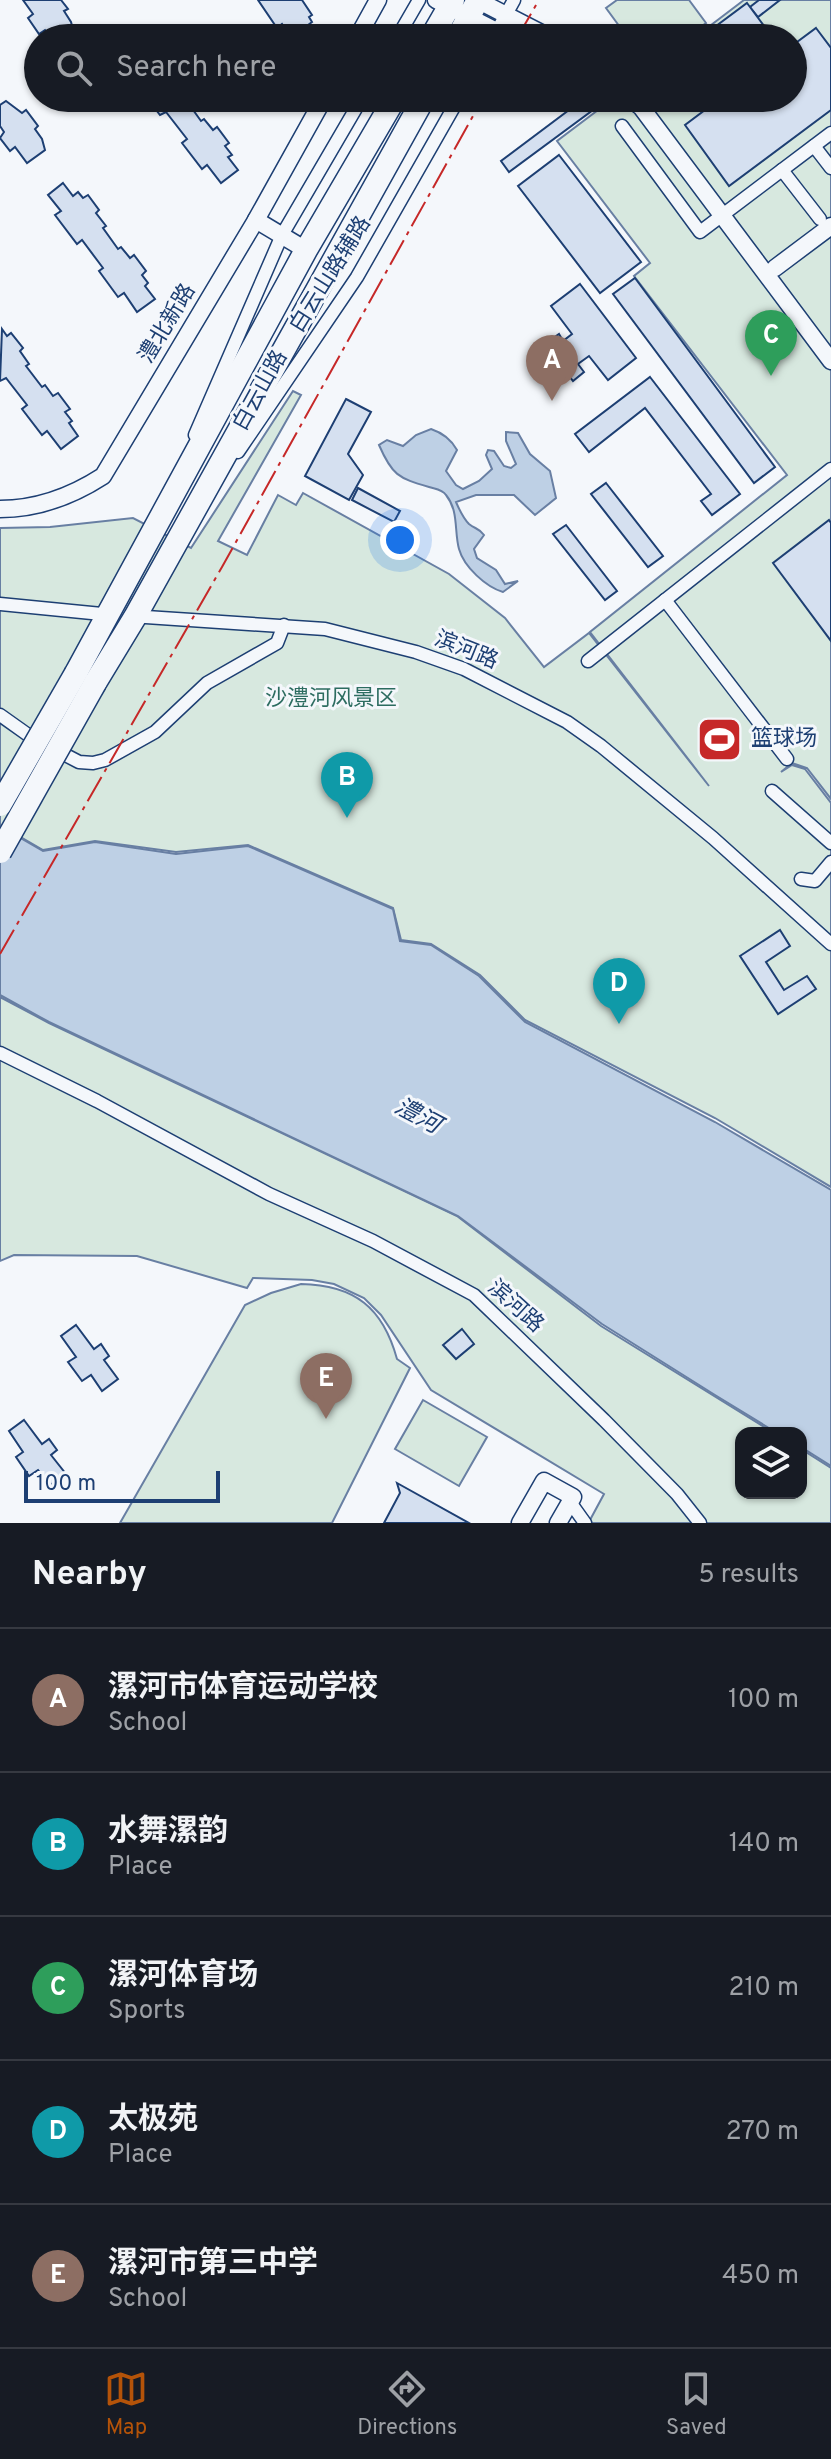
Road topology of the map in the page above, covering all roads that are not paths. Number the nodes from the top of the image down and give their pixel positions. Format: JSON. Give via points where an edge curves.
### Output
{"nodes":[{"id":1,"x":378,"y":0,"type":"edge"},
{"id":2,"x":419,"y":0,"type":"edge"},
{"id":3,"x":463,"y":4,"type":"edge"},
{"id":4,"x":510,"y":8,"type":"edge"},
{"id":5,"x":365,"y":24,"type":"edge"},
{"id":6,"x":405,"y":24,"type":"edge"},
{"id":7,"x":444,"y":24,"type":"edge"},
{"id":8,"x":459,"y":24,"type":"edge"},
{"id":9,"x":486,"y":24,"type":"edge"},
{"id":10,"x":532,"y":24,"type":"edge"},
{"id":11,"x":316,"y":112,"type":"edge"},
{"id":12,"x":354,"y":112,"type":"edge"},
{"id":13,"x":387,"y":112,"type":"edge"},
{"id":14,"x":416,"y":112,"type":"edge"},
{"id":15,"x":451,"y":112,"type":"edge"},
{"id":16,"x":645,"y":112,"type":"edge"},
{"id":17,"x":657,"y":112,"type":"edge"},
{"id":18,"x":622,"y":126,"type":"dead end"},
{"id":19,"x":831,"y":133,"type":"edge"},
{"id":20,"x":814,"y":146,"type":"junction"},
{"id":21,"x":831,"y":168,"type":"edge"},
{"id":22,"x":782,"y":170,"type":"junction"},
{"id":23,"x":727,"y":212,"type":"junction"},
{"id":24,"x":256,"y":220,"type":"junction"},
{"id":25,"x":825,"y":223,"type":"edge"},
{"id":26,"x":282,"y":235,"type":"junction"},
{"id":27,"x":306,"y":250,"type":"junction"},
{"id":28,"x":775,"y":268,"type":"junction"},
{"id":29,"x":831,"y":347,"type":"edge"},
{"id":30,"x":831,"y":361,"type":"edge"},
{"id":31,"x":831,"y":469,"type":"edge"},
{"id":32,"x":0,"y":509,"type":"edge"},
{"id":33,"x":148,"y":543,"type":"junction"},
{"id":34,"x":173,"y":547,"type":"junction"},
{"id":35,"x":665,"y":600,"type":"junction"},
{"id":36,"x":0,"y":604,"type":"edge"},
{"id":37,"x":109,"y":615,"type":"junction"},
{"id":38,"x":135,"y":617,"type":"junction"},
{"id":39,"x":284,"y":625,"type":"junction"},
{"id":40,"x":588,"y":661,"type":"dead end"},
{"id":41,"x":85,"y":678,"type":"junction"},
{"id":42,"x":0,"y":715,"type":"edge"},
{"id":43,"x":787,"y":759,"type":"dead end"},
{"id":44,"x":772,"y":791,"type":"dead end"},
{"id":45,"x":0,"y":805,"type":"edge"},
{"id":46,"x":831,"y":843,"type":"edge"},
{"id":47,"x":0,"y":852,"type":"edge"},
{"id":48,"x":831,"y":862,"type":"edge"},
{"id":49,"x":801,"y":879,"type":"dead end"},
{"id":50,"x":831,"y":944,"type":"edge"},
{"id":51,"x":0,"y":1053,"type":"edge"},
{"id":52,"x":570,"y":1502,"type":"junction"},
{"id":53,"x":520,"y":1523,"type":"edge"},
{"id":54,"x":558,"y":1523,"type":"edge"},
{"id":55,"x":585,"y":1523,"type":"edge"},
{"id":56,"x":700,"y":1523,"type":"edge"}],
"edges":[{"from":1,"to":5,"type":"street"},
{"from":2,"to":6,"type":"street"},
{"from":3,"to":4,"type":"street"},
{"from":3,"to":7,"type":"highway"},
{"from":3,"to":8,"type":"highway"},
{"from":3,"to":9,"type":"street"},
{"from":4,"to":10,"type":"street"},
{"from":11,"to":24,"type":"street","name":"澧北新路"},
{"from":12,"to":26,"type":"street"},
{"from":13,"to":27,"type":"highway","name":"白云山路"},
{"from":14,"to":34,"type":"highway","name":"白云山路"},
{"from":15,"to":34,"type":"street","name":"白云山路辅路","via":[[357,277]]},
{"from":16,"to":23,"type":"street"},
{"from":17,"to":23,"type":"street"},
{"from":18,"to":23,"type":"street","via":[[700,232]]},
{"from":19,"to":20,"type":"street"},
{"from":20,"to":21,"type":"street"},
{"from":20,"to":22,"type":"street"},
{"from":22,"to":23,"type":"street"},
{"from":22,"to":25,"type":"street"},
{"from":23,"to":28,"type":"street"},
{"from":23,"to":30,"type":"street"},
{"from":24,"to":26,"type":"street"},
{"from":24,"to":32,"type":"street","name":"澧北新路","via":[[103,476],[51,502]]},
{"from":25,"to":28,"type":"street"},
{"from":26,"to":27,"type":"street"},
{"from":26,"to":33,"type":"street"},
{"from":27,"to":33,"type":"highway","name":"白云山路"},
{"from":28,"to":29,"type":"street"},
{"from":31,"to":35,"type":"street"},
{"from":33,"to":37,"type":"highway","name":"白云山路"},
{"from":34,"to":38,"type":"highway","name":"白云山路"},
{"from":35,"to":40,"type":"street"},
{"from":35,"to":43,"type":"street"},
{"from":36,"to":37,"type":"street","name":"滨河路"},
{"from":37,"to":38,"type":"street","name":"滨河路"},
{"from":37,"to":41,"type":"highway","name":"白云山路"},
{"from":38,"to":39,"type":"street","name":"滨河路"},
{"from":38,"to":41,"type":"highway","name":"白云山路"},
{"from":39,"to":42,"type":"street","via":[[277,643],[207,683],[155,732],[105,760],[79,762]]},
{"from":39,"to":50,"type":"street","name":"滨河路","via":[[352,634],[416,652],[464,669],[567,722],[691,819]]},
{"from":41,"to":45,"type":"highway","bridge":true},
{"from":41,"to":47,"type":"highway","bridge":true},
{"from":44,"to":46,"type":"street"},
{"from":48,"to":49,"type":"street","via":[[815,881]]},
{"from":51,"to":56,"type":"street","name":"滨河路","via":[[474,1295],[604,1420]]},
{"from":52,"to":53,"type":"street","via":[[573,1497],[544,1481]]},
{"from":52,"to":54,"type":"street"},
{"from":52,"to":55,"type":"street"}]}
